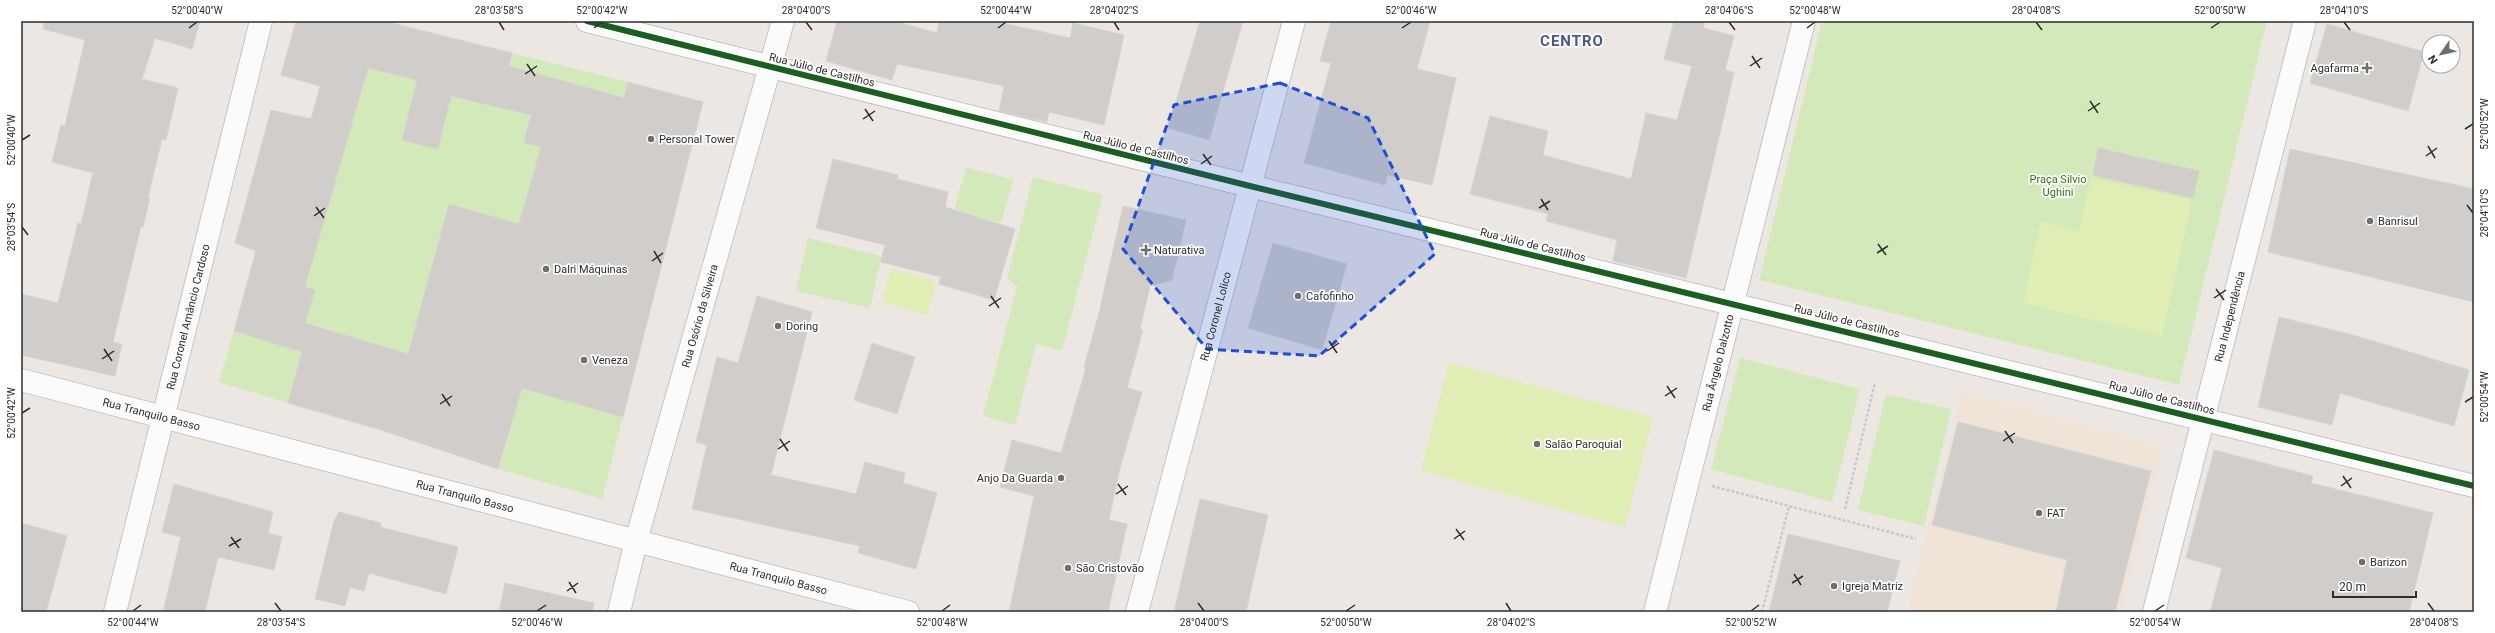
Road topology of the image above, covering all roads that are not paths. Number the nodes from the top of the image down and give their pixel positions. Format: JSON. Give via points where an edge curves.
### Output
{"nodes":[{"id":1,"x":261,"y":21,"type":"edge"},
{"id":2,"x":587,"y":21,"type":"edge"},
{"id":3,"x":782,"y":21,"type":"edge"},
{"id":4,"x":1294,"y":21,"type":"edge"},
{"id":5,"x":1804,"y":21,"type":"edge"},
{"id":6,"x":2305,"y":21,"type":"edge"},
{"id":7,"x":770,"y":68,"type":"junction"},
{"id":8,"x":1250,"y":186,"type":"junction"},
{"id":9,"x":1732,"y":303,"type":"junction"},
{"id":10,"x":21,"y":380,"type":"edge"},
{"id":11,"x":162,"y":415,"type":"junction"},
{"id":12,"x":2203,"y":418,"type":"junction"},
{"id":13,"x":2474,"y":486,"type":"edge"},
{"id":14,"x":636,"y":541,"type":"junction"},
{"id":15,"x":115,"y":612,"type":"edge"},
{"id":16,"x":619,"y":612,"type":"edge"},
{"id":17,"x":908,"y":612,"type":"edge"},
{"id":18,"x":1137,"y":612,"type":"edge"},
{"id":19,"x":1655,"y":612,"type":"edge"},
{"id":20,"x":2154,"y":612,"type":"edge"}],
"edges":[{"from":1,"to":11,"type":"street","name":"Rua Coronel Amâncio Cardoso"},
{"from":2,"to":7,"type":"street","name":"Rua Júlio de Castilhos"},
{"from":3,"to":7,"type":"street","name":"Rua Osório da Silveira"},
{"from":4,"to":8,"type":"street","name":"Rua Coronel Lolico"},
{"from":5,"to":9,"type":"street","name":"Rua Ângelo Dalzotto"},
{"from":6,"to":12,"type":"street","name":"Rua Independência"},
{"from":7,"to":8,"type":"street","name":"Rua Júlio de Castilhos"},
{"from":7,"to":14,"type":"street","name":"Rua Osório da Silveira"},
{"from":8,"to":9,"type":"street","name":"Rua Júlio de Castilhos"},
{"from":8,"to":18,"type":"street","name":"Rua Coronel Lolico"},
{"from":9,"to":12,"type":"street","name":"Rua Júlio de Castilhos"},
{"from":9,"to":19,"type":"street","name":"Rua Ângelo Dalzotto"},
{"from":10,"to":11,"type":"street","name":"Rua Tranquilo Basso"},
{"from":11,"to":14,"type":"street","name":"Rua Tranquilo Basso"},
{"from":11,"to":15,"type":"street","name":"Rua Coronel Amâncio Cardoso"},
{"from":12,"to":13,"type":"street","name":"Rua Júlio de Castilhos"},
{"from":12,"to":20,"type":"street","name":"Rua Independência"},
{"from":14,"to":16,"type":"street","name":"Rua Osório da Silveira"},
{"from":14,"to":17,"type":"street","name":"Rua Tranquilo Basso"}]}
